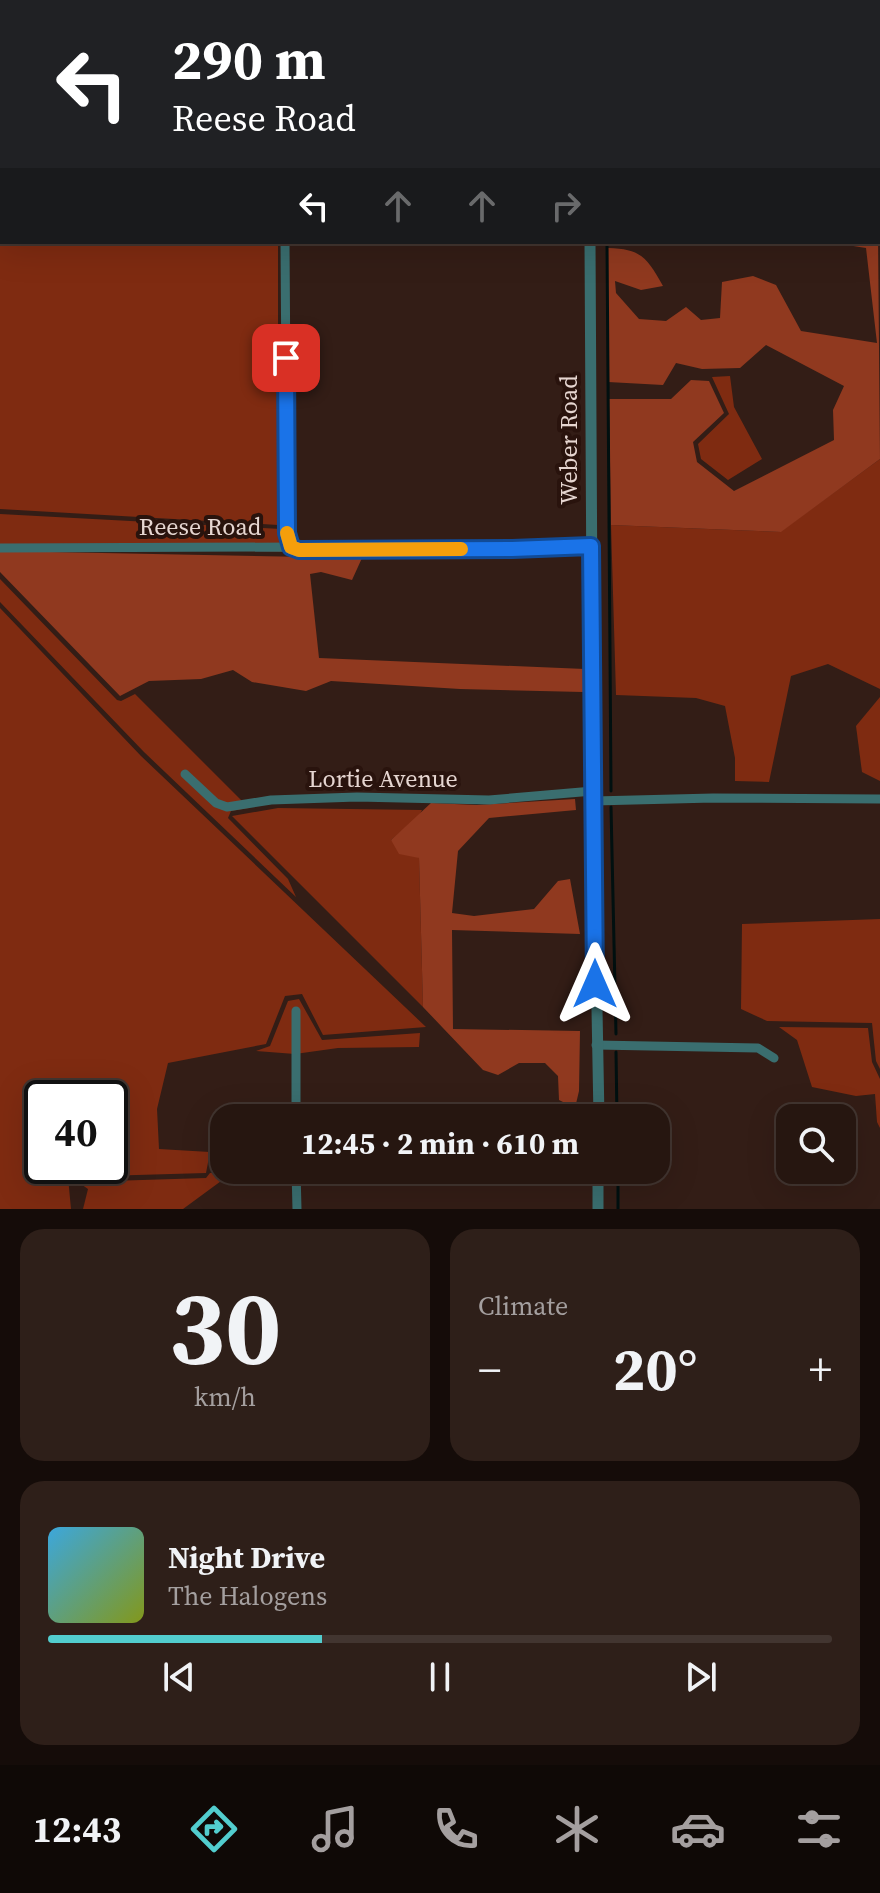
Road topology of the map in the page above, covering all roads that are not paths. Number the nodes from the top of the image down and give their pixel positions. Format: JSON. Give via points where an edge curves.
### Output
{"nodes":[{"id":1,"x":285,"y":244,"type":"edge"},
{"id":2,"x":590,"y":244,"type":"edge"},
{"id":3,"x":591,"y":546,"type":"junction"},
{"id":4,"x":291,"y":547,"type":"junction"},
{"id":5,"x":0,"y":548,"type":"edge"},
{"id":6,"x":185,"y":774,"type":"dead end"},
{"id":7,"x":594,"y":796,"type":"junction"},
{"id":8,"x":880,"y":799,"type":"edge"},
{"id":9,"x":296,"y":1011,"type":"dead end"},
{"id":10,"x":596,"y":1045,"type":"junction"},
{"id":11,"x":774,"y":1058,"type":"dead end"},
{"id":12,"x":296,"y":1104,"type":"edge"},
{"id":13,"x":598,"y":1104,"type":"edge"},
{"id":14,"x":296,"y":1184,"type":"edge"},
{"id":15,"x":598,"y":1184,"type":"edge"},
{"id":16,"x":297,"y":1209,"type":"edge"},
{"id":17,"x":598,"y":1209,"type":"edge"}],
"edges":[{"from":1,"to":4,"type":"street"},
{"from":2,"to":3,"type":"street","name":"Weber Road"},
{"from":3,"to":4,"type":"street","name":"Reese Road"},
{"from":3,"to":7,"type":"street","name":"Weber Road"},
{"from":4,"to":5,"type":"street","name":"Reese Road"},
{"from":6,"to":7,"type":"street","name":"Lortie Avenue","via":[[227,807],[357,797]]},
{"from":7,"to":8,"type":"street","name":"Lortie Avenue"},
{"from":7,"to":10,"type":"street","name":"Weber Road"},
{"from":9,"to":12,"type":"street"},
{"from":10,"to":11,"type":"street","via":[[758,1048]]},
{"from":10,"to":13,"type":"street","name":"Weber Road"},
{"from":14,"to":16,"type":"street"},
{"from":15,"to":17,"type":"street"}]}
